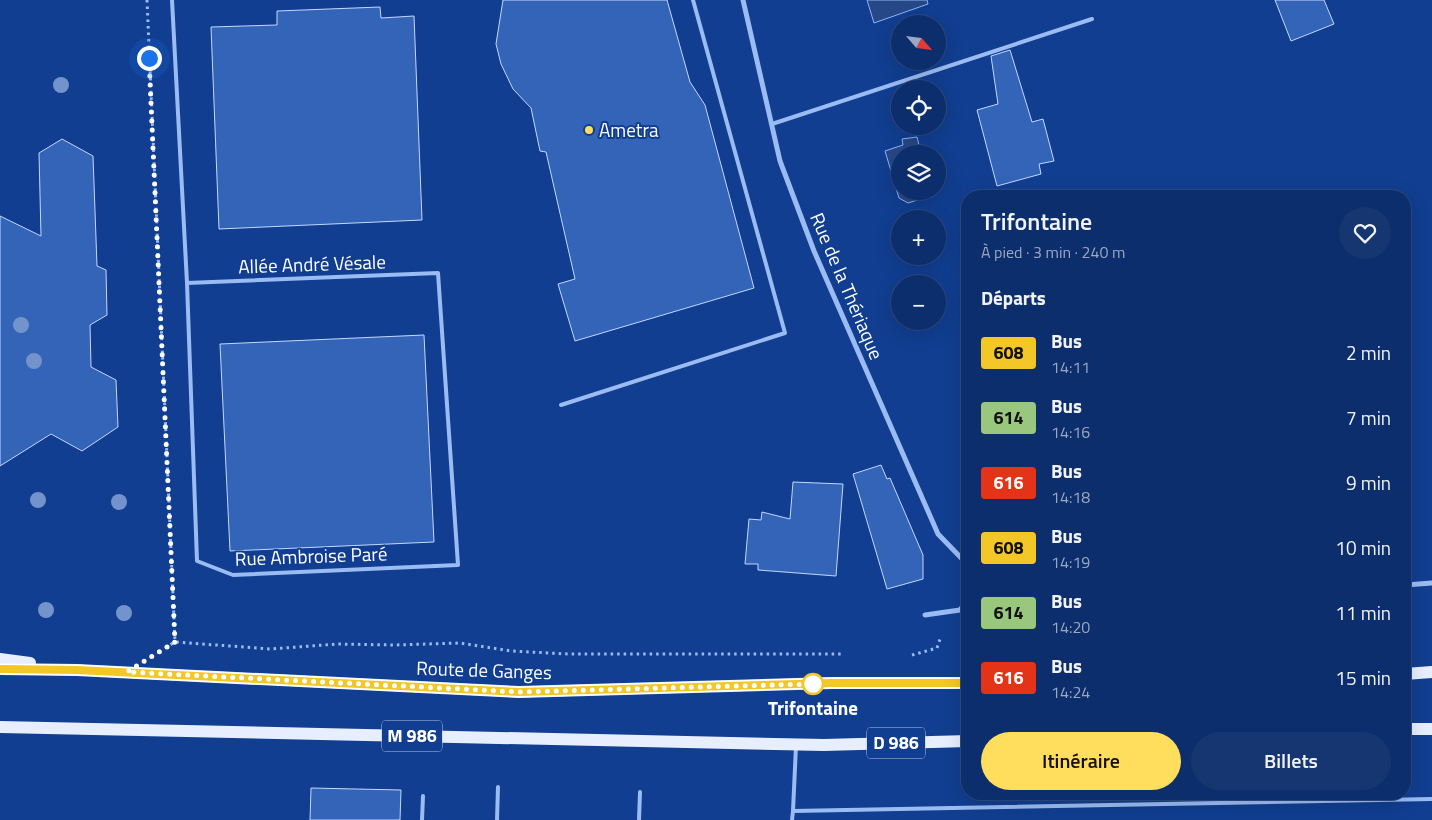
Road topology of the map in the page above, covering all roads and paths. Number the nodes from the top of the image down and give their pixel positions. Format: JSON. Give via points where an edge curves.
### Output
{"nodes":[{"id":1,"x":147,"y":0,"type":"edge"},
{"id":2,"x":172,"y":0,"type":"edge"},
{"id":3,"x":693,"y":0,"type":"edge"},
{"id":4,"x":744,"y":0,"type":"edge"},
{"id":5,"x":1092,"y":19,"type":"dead end"},
{"id":6,"x":772,"y":124,"type":"junction"},
{"id":7,"x":438,"y":273,"type":"joint"},
{"id":8,"x":187,"y":283,"type":"junction"},
{"id":9,"x":560,"y":405,"type":"dead end"},
{"id":10,"x":961,"y":558,"type":"edge"},
{"id":11,"x":1432,"y":583,"type":"edge"},
{"id":12,"x":1411,"y":585,"type":"edge"},
{"id":13,"x":961,"y":609,"type":"edge"},
{"id":14,"x":949,"y":612,"type":"junction"},
{"id":15,"x":925,"y":615,"type":"dead end"},
{"id":16,"x":175,"y":642,"type":"junction"},
{"id":17,"x":848,"y":655,"type":"dead end"},
{"id":18,"x":911,"y":655,"type":"dead end"},
{"id":19,"x":0,"y":659,"type":"edge"},
{"id":20,"x":0,"y":669,"type":"edge"},
{"id":21,"x":77,"y":670,"type":"junction"},
{"id":22,"x":127,"y":672,"type":"junction"},
{"id":23,"x":1432,"y":672,"type":"edge"},
{"id":24,"x":1411,"y":674,"type":"edge"},
{"id":25,"x":961,"y":683,"type":"edge"},
{"id":26,"x":0,"y":727,"type":"edge"},
{"id":27,"x":1411,"y":729,"type":"edge"},
{"id":28,"x":1432,"y":729,"type":"edge"},
{"id":29,"x":961,"y":740,"type":"edge"},
{"id":30,"x":796,"y":745,"type":"junction"},
{"id":31,"x":824,"y":745,"type":"joint"},
{"id":32,"x":498,"y":787,"type":"dead end"},
{"id":33,"x":640,"y":792,"type":"dead end"},
{"id":34,"x":423,"y":796,"type":"dead end"},
{"id":35,"x":1411,"y":799,"type":"edge"},
{"id":36,"x":1432,"y":799,"type":"edge"},
{"id":37,"x":1379,"y":800,"type":"edge"},
{"id":38,"x":793,"y":811,"type":"junction"},
{"id":39,"x":422,"y":820,"type":"edge"},
{"id":40,"x":497,"y":820,"type":"edge"},
{"id":41,"x":639,"y":820,"type":"edge"},
{"id":42,"x":792,"y":820,"type":"edge"}],
"edges":[{"from":1,"to":16,"type":"path"},
{"from":2,"to":8,"type":"lane","name":"Rue Ambroise Paré"},
{"from":3,"to":9,"type":"lane","via":[[785,334]]},
{"from":4,"to":6,"type":"street","name":"Rue de la Thériaque"},
{"from":5,"to":6,"type":"lane"},
{"from":6,"to":10,"type":"street","name":"Rue de la Thériaque","via":[[780,161],[814,251],[938,534]]},
{"from":7,"to":8,"type":"lane","name":"Allée André Vésale"},
{"from":7,"to":8,"type":"lane","name":"Rue Ambroise Paré","via":[[458,565],[233,575],[197,561]]},
{"from":11,"to":12,"type":"street"},
{"from":13,"to":14,"type":"street"},
{"from":14,"to":15,"type":"street"},
{"from":14,"to":18,"type":"path","via":[[937,648]]},
{"from":16,"to":17,"type":"path","via":[[271,649],[338,644],[460,643],[511,651],[568,654]]},
{"from":16,"to":22,"type":"path"},
{"from":19,"to":21,"type":"main road"},
{"from":20,"to":21,"type":"main road","name":"Route de Ganges"},
{"from":21,"to":22,"type":"main road","name":"Route de Ganges"},
{"from":22,"to":25,"type":"main road","name":"Route de Ganges","via":[[519,692],[832,683]]},
{"from":23,"to":24,"type":"main road"},
{"from":26,"to":30,"type":"main road","number":"M 986"},
{"from":27,"to":28,"type":"main road"},
{"from":29,"to":31,"type":"main road","number":"D 986"},
{"from":30,"to":31,"type":"main road","number":"M 986"},
{"from":30,"to":38,"type":"lane"},
{"from":32,"to":40,"type":"lane"},
{"from":33,"to":41,"type":"lane"},
{"from":34,"to":39,"type":"lane"},
{"from":35,"to":36,"type":"lane"},
{"from":37,"to":38,"type":"lane"},
{"from":38,"to":42,"type":"lane"}]}
